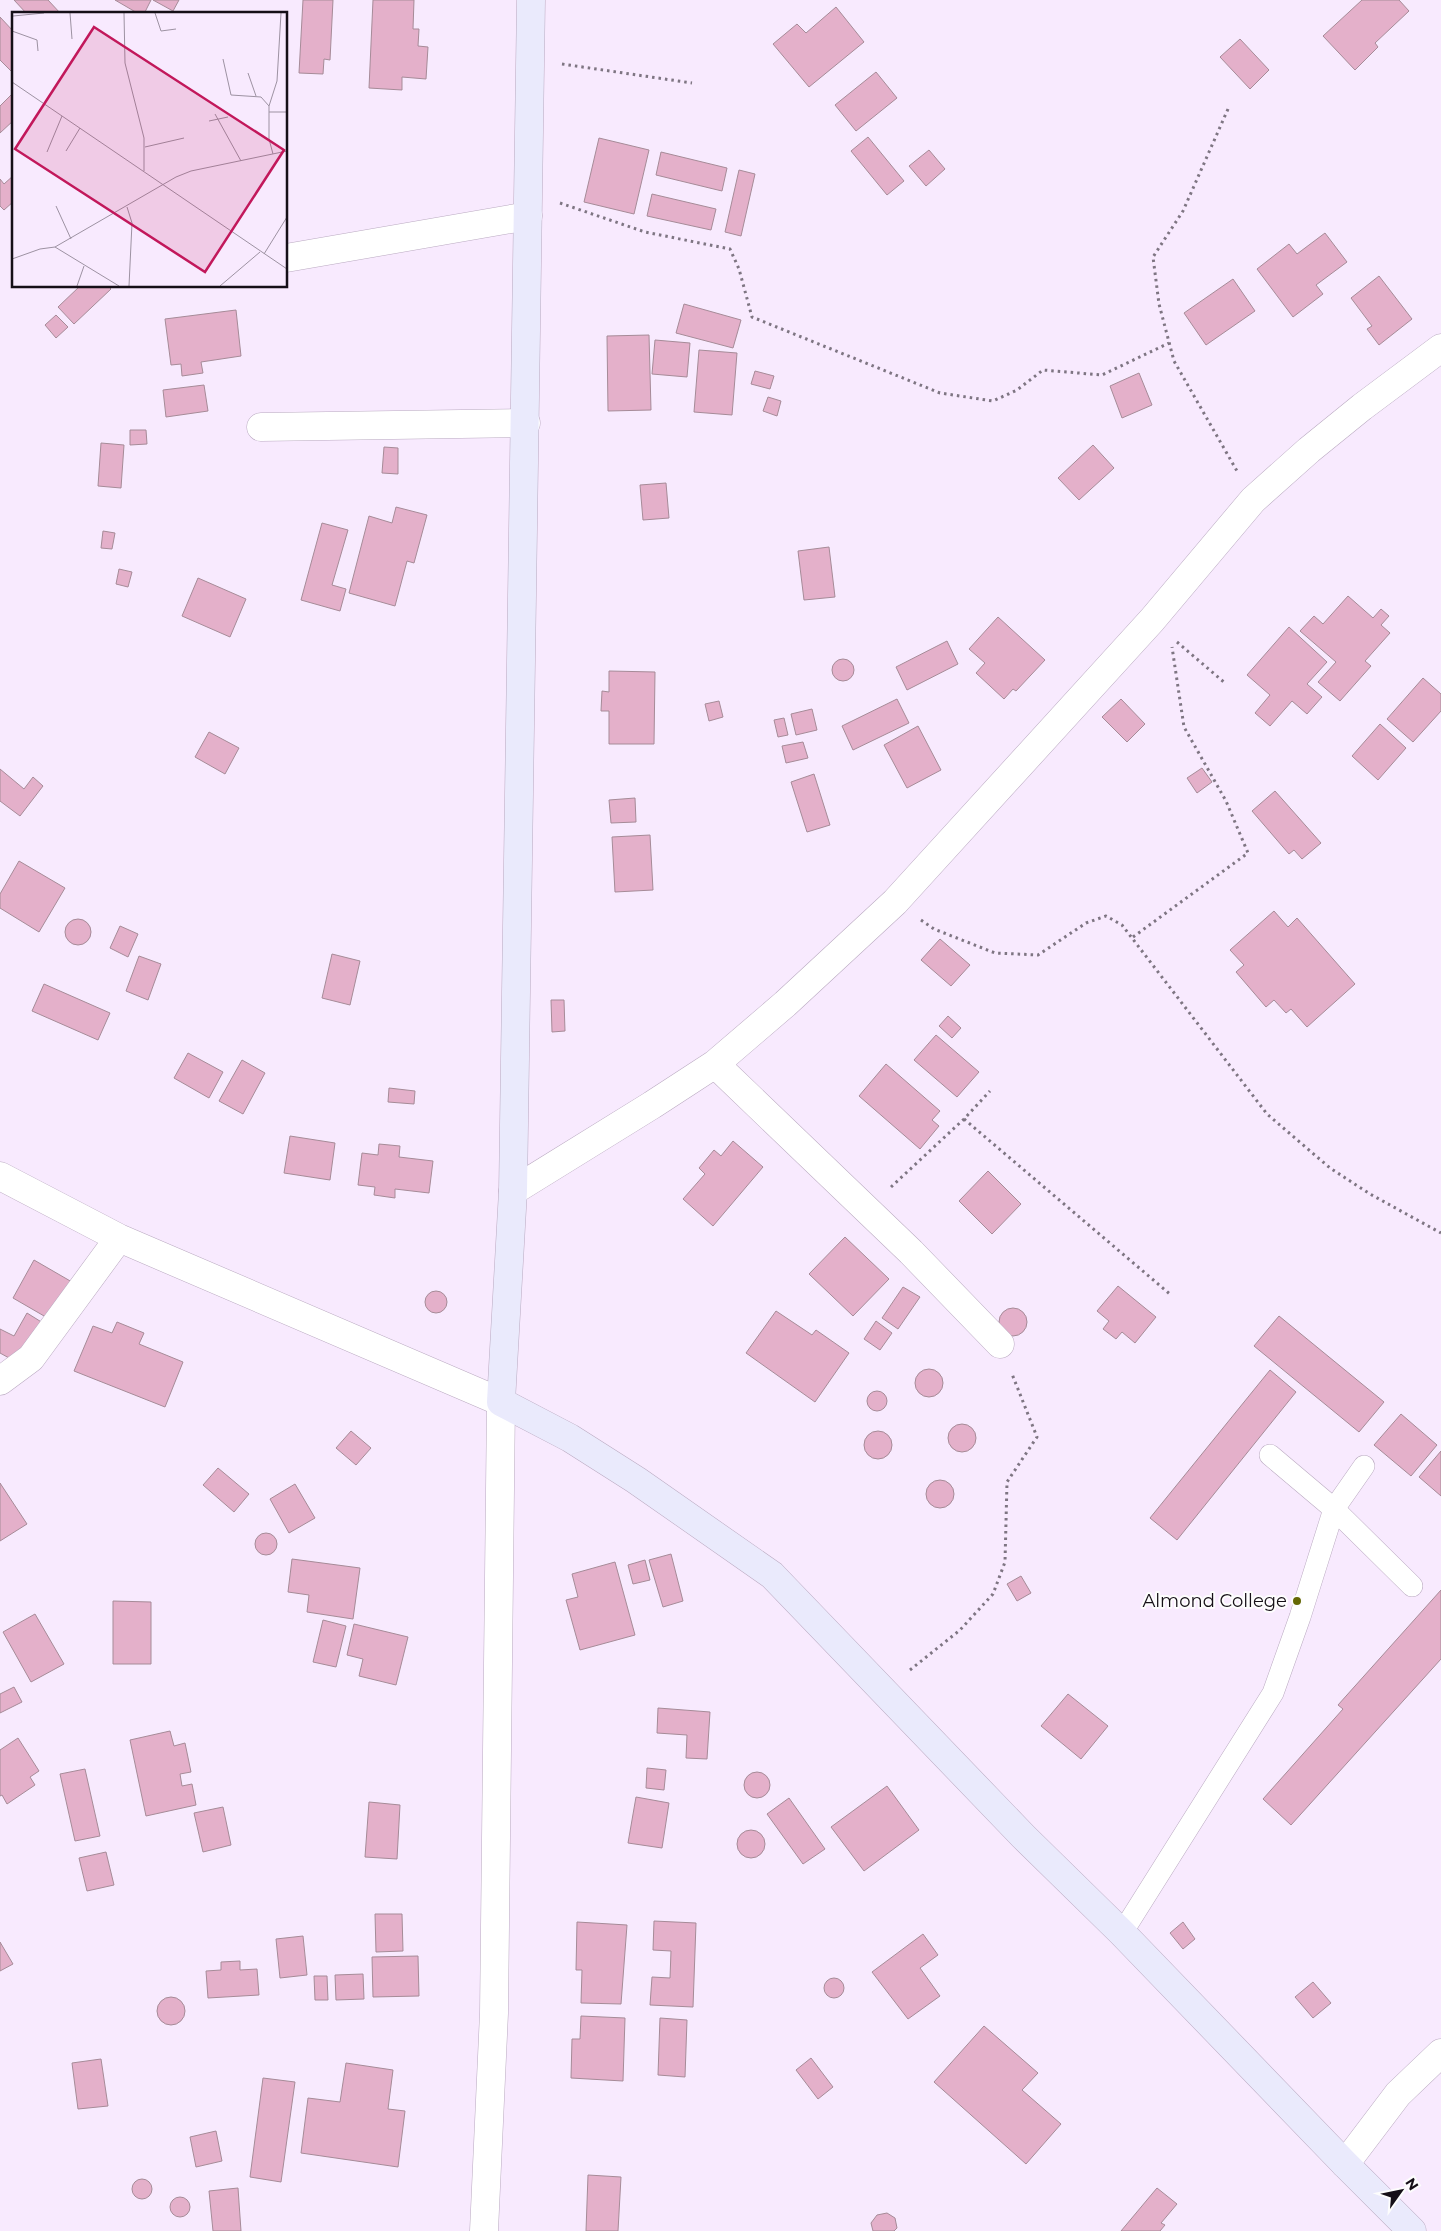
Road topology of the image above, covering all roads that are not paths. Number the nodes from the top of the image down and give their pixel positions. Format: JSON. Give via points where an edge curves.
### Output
{"nodes":[{"id":1,"x":532,"y":0,"type":"edge"},
{"id":2,"x":528,"y":204,"type":"junction"},
{"id":3,"x":288,"y":258,"type":"edge"},
{"id":4,"x":1441,"y":348,"type":"edge"},
{"id":5,"x":526,"y":423,"type":"junction"},
{"id":6,"x":261,"y":427,"type":"dead end"},
{"id":7,"x":715,"y":1064,"type":"junction"},
{"id":8,"x":0,"y":1176,"type":"edge"},
{"id":9,"x":513,"y":1191,"type":"junction"},
{"id":10,"x":119,"y":1238,"type":"junction"},
{"id":11,"x":1000,"y":1344,"type":"road end"},
{"id":12,"x":0,"y":1381,"type":"edge"},
{"id":13,"x":501,"y":1402,"type":"junction"},
{"id":14,"x":1270,"y":1455,"type":"dead end"},
{"id":15,"x":1364,"y":1466,"type":"dead end"},
{"id":16,"x":1334,"y":1508,"type":"junction"},
{"id":17,"x":1412,"y":1586,"type":"dead end"},
{"id":18,"x":1122,"y":1933,"type":"junction"},
{"id":19,"x":1441,"y":2053,"type":"edge"},
{"id":20,"x":1345,"y":2164,"type":"junction"},
{"id":21,"x":484,"y":2231,"type":"edge"},
{"id":22,"x":1412,"y":2231,"type":"edge"}],
"edges":[{"from":1,"to":2,"type":"street"},
{"from":2,"to":3,"type":"street"},
{"from":2,"to":5,"type":"street"},
{"from":4,"to":7,"type":"street","via":[[1362,407],[1253,500],[1161,629],[895,902]]},
{"from":5,"to":6,"type":"street"},
{"from":5,"to":9,"type":"street"},
{"from":7,"to":9,"type":"street"},
{"from":7,"to":11,"type":"street"},
{"from":8,"to":10,"type":"street"},
{"from":9,"to":13,"type":"street"},
{"from":10,"to":12,"type":"street","via":[[31,1358]]},
{"from":10,"to":13,"type":"street"},
{"from":13,"to":18,"type":"street","via":[[570,1438],[636,1480],[772,1575],[1023,1836]]},
{"from":13,"to":21,"type":"street","via":[[494,2013]]},
{"from":14,"to":16,"type":"lane"},
{"from":15,"to":16,"type":"lane"},
{"from":16,"to":17,"type":"lane"},
{"from":16,"to":18,"type":"lane","via":[[1272,1693]]},
{"from":18,"to":20,"type":"street"},
{"from":19,"to":20,"type":"street","via":[[1398,2094]]},
{"from":20,"to":22,"type":"street"}]}
